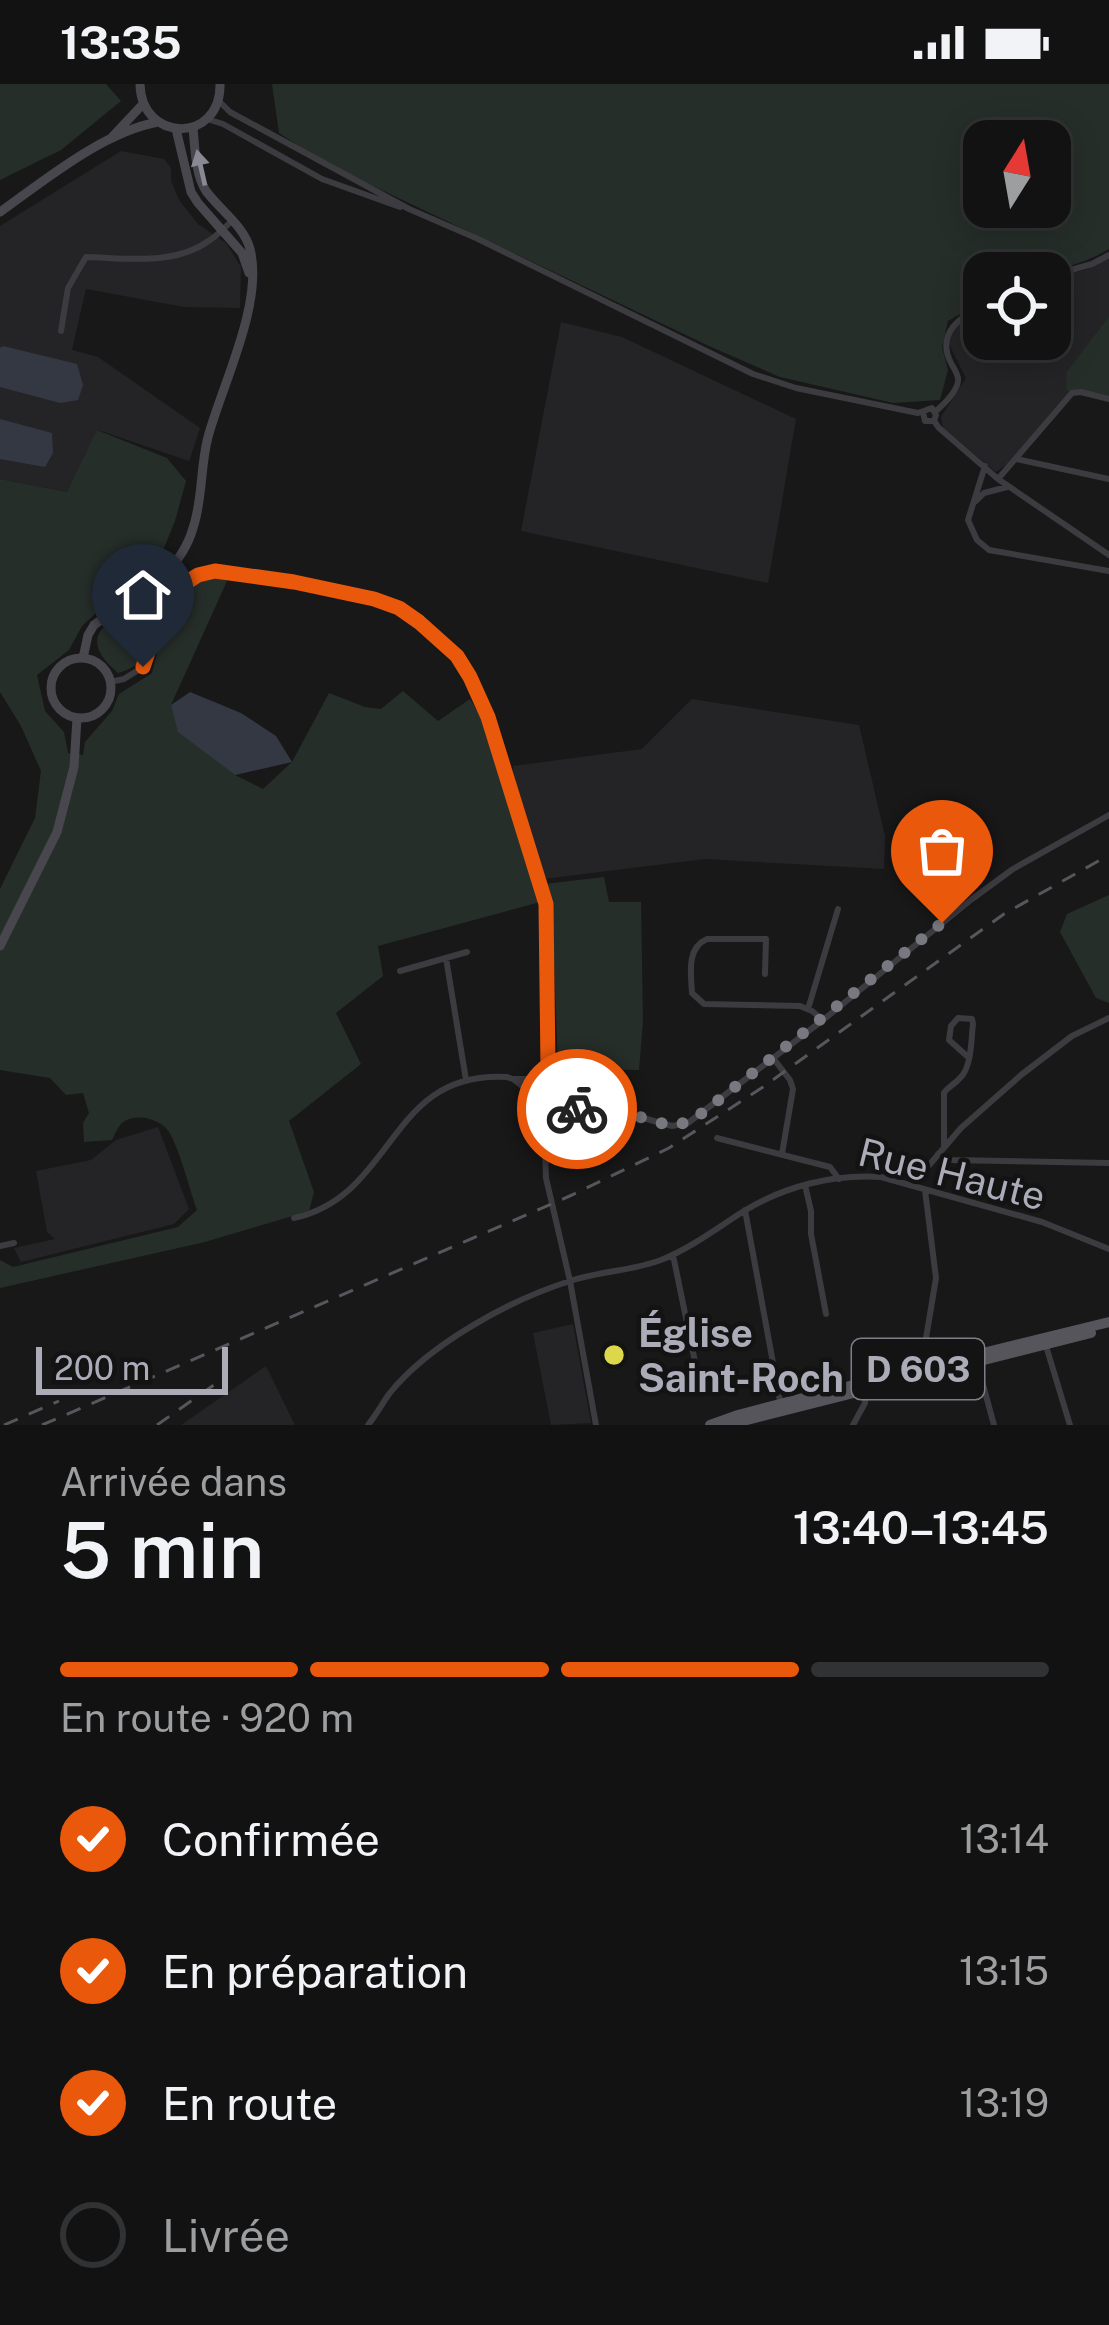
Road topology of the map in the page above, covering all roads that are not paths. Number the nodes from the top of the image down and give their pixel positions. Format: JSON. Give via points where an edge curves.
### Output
{"nodes":[{"id":1,"x":140,"y":84,"type":"edge"},
{"id":2,"x":220,"y":84,"type":"edge"},
{"id":3,"x":219,"y":101,"type":"junction"},
{"id":4,"x":143,"y":104,"type":"junction"},
{"id":5,"x":207,"y":119,"type":"junction"},
{"id":6,"x":158,"y":122,"type":"junction"},
{"id":7,"x":193,"y":128,"type":"junction"},
{"id":8,"x":176,"y":129,"type":"junction"},
{"id":9,"x":108,"y":140,"type":"junction"},
{"id":10,"x":409,"y":209,"type":"junction"},
{"id":11,"x":0,"y":212,"type":"edge"},
{"id":12,"x":232,"y":221,"type":"junction"},
{"id":13,"x":222,"y":230,"type":"junction"},
{"id":14,"x":1109,"y":255,"type":"edge"},
{"id":15,"x":1071,"y":270,"type":"edge"},
{"id":16,"x":251,"y":278,"type":"junction"},
{"id":17,"x":963,"y":317,"type":"edge"},
{"id":18,"x":62,"y":331,"type":"dead end"},
{"id":19,"x":1109,"y":399,"type":"edge"},
{"id":20,"x":934,"y":416,"type":"junction"},
{"id":21,"x":1016,"y":459,"type":"junction"},
{"id":22,"x":986,"y":466,"type":"junction"},
{"id":23,"x":1109,"y":478,"type":"edge"},
{"id":24,"x":998,"y":479,"type":"junction"},
{"id":25,"x":1010,"y":487,"type":"junction"},
{"id":26,"x":970,"y":506,"type":"junction"},
{"id":27,"x":1108,"y":555,"type":"edge"},
{"id":28,"x":1106,"y":570,"type":"edge"},
{"id":29,"x":83,"y":658,"type":"junction"},
{"id":30,"x":110,"y":682,"type":"junction"},
{"id":31,"x":77,"y":718,"type":"junction"},
{"id":32,"x":1109,"y":815,"type":"edge"},
{"id":33,"x":838,"y":909,"type":"dead end"},
{"id":34,"x":0,"y":946,"type":"edge"},
{"id":35,"x":467,"y":952,"type":"dead end"},
{"id":36,"x":446,"y":958,"type":"junction"},
{"id":37,"x":400,"y":971,"type":"dead end"},
{"id":38,"x":765,"y":974,"type":"dead end"},
{"id":39,"x":808,"y":1009,"type":"junction"},
{"id":40,"x":1109,"y":1018,"type":"edge"},
{"id":41,"x":823,"y":1020,"type":"junction"},
{"id":42,"x":968,"y":1057,"type":"junction"},
{"id":43,"x":773,"y":1058,"type":"junction"},
{"id":44,"x":513,"y":1079,"type":"junction"},
{"id":45,"x":547,"y":1079,"type":"junction"},
{"id":46,"x":466,"y":1080,"type":"junction"},
{"id":47,"x":544,"y":1105,"type":"junction"},
{"id":48,"x":717,"y":1138,"type":"dead end"},
{"id":49,"x":941,"y":1150,"type":"junction"},
{"id":50,"x":782,"y":1154,"type":"junction"},
{"id":51,"x":1109,"y":1163,"type":"edge"},
{"id":52,"x":838,"y":1179,"type":"junction"},
{"id":53,"x":805,"y":1185,"type":"junction"},
{"id":54,"x":912,"y":1185,"type":"junction"},
{"id":55,"x":925,"y":1189,"type":"junction"},
{"id":56,"x":746,"y":1210,"type":"junction"},
{"id":57,"x":293,"y":1218,"type":"dead end"},
{"id":58,"x":14,"y":1243,"type":"dead end"},
{"id":59,"x":0,"y":1246,"type":"edge"},
{"id":60,"x":1109,"y":1249,"type":"edge"},
{"id":61,"x":673,"y":1255,"type":"junction"},
{"id":62,"x":570,"y":1281,"type":"junction"},
{"id":63,"x":826,"y":1314,"type":"dead end"},
{"id":64,"x":1109,"y":1323,"type":"edge"},
{"id":65,"x":1044,"y":1341,"type":"junction"},
{"id":66,"x":976,"y":1359,"type":"junction"},
{"id":67,"x":947,"y":1366,"type":"junction"},
{"id":68,"x":722,"y":1385,"type":"dead end"},
{"id":69,"x":865,"y":1386,"type":"junction"},
{"id":70,"x":782,"y":1408,"type":"junction"},
{"id":71,"x":854,"y":1424,"type":"edge"},
{"id":72,"x":368,"y":1425,"type":"edge"},
{"id":73,"x":596,"y":1425,"type":"edge"},
{"id":74,"x":710,"y":1425,"type":"edge"},
{"id":75,"x":994,"y":1425,"type":"edge"},
{"id":76,"x":1070,"y":1425,"type":"edge"}],
"edges":[{"from":1,"to":4,"type":"main road"},
{"from":2,"to":3,"type":"main road"},
{"from":3,"to":5,"type":"main road"},
{"from":3,"to":10,"type":"street"},
{"from":4,"to":6,"type":"main road"},
{"from":4,"to":9,"type":"main road"},
{"from":5,"to":7,"type":"main road"},
{"from":5,"to":10,"type":"street","via":[[341,188]]},
{"from":6,"to":8,"type":"main road"},
{"from":6,"to":9,"type":"main road"},
{"from":7,"to":8,"type":"main road"},
{"from":12,"to":7,"type":"main road","one_way":true,"via":[[202,182]]},
{"from":8,"to":13,"type":"main road","via":[[191,192]]},
{"from":9,"to":11,"type":"main road"},
{"from":10,"to":20,"type":"street","via":[[754,374],[923,412],[925,421]]},
{"from":12,"to":13,"type":"street"},
{"from":12,"to":16,"type":"main road","via":[[249,243]]},
{"from":13,"to":16,"type":"main road"},
{"from":13,"to":18,"type":"street","via":[[168,257],[86,257],[68,288]]},
{"from":14,"to":15,"type":"street"},
{"from":16,"to":29,"type":"main road","via":[[183,550],[157,581],[94,625]]},
{"from":17,"to":20,"type":"street","via":[[947,336],[958,383]]},
{"from":19,"to":21,"type":"street","via":[[1072,393]]},
{"from":20,"to":22,"type":"street"},
{"from":21,"to":23,"type":"street"},
{"from":21,"to":24,"type":"street"},
{"from":22,"to":24,"type":"street"},
{"from":22,"to":26,"type":"street"},
{"from":24,"to":25,"type":"street"},
{"from":25,"to":26,"type":"street"},
{"from":25,"to":27,"type":"street"},
{"from":26,"to":28,"type":"street","via":[[972,530],[989,550]]},
{"from":27,"to":28,"type":"street"},
{"from":29,"to":30,"type":"main road"},
{"from":29,"to":31,"type":"main road","via":[[60,666],[50,687],[61,711]]},
{"from":30,"to":31,"type":"main road","via":[[102,710]]},
{"from":30,"to":45,"type":"street","via":[[143,667],[166,599],[215,571],[399,608],[457,656],[482,699],[546,904]]},
{"from":31,"to":34,"type":"main road","via":[[57,832]]},
{"from":32,"to":41,"type":"street","via":[[1013,869]]},
{"from":33,"to":39,"type":"street"},
{"from":35,"to":36,"type":"street"},
{"from":36,"to":37,"type":"street"},
{"from":36,"to":46,"type":"street"},
{"from":38,"to":39,"type":"street","via":[[766,939],[707,939],[694,950],[693,996],[700,1003]]},
{"from":39,"to":41,"type":"street"},
{"from":40,"to":49,"type":"street","via":[[1054,1049]]},
{"from":41,"to":43,"type":"street"},
{"from":42,"to":42,"type":"street","via":[[972,1019],[958,1018],[949,1040]]},
{"from":42,"to":49,"type":"street","via":[[963,1076],[944,1093]]},
{"from":43,"to":47,"type":"street","via":[[684,1125]]},
{"from":43,"to":50,"type":"street","via":[[793,1094]]},
{"from":44,"to":45,"type":"street"},
{"from":44,"to":46,"type":"street"},
{"from":44,"to":47,"type":"street"},
{"from":45,"to":47,"type":"street"},
{"from":46,"to":57,"type":"street","via":[[422,1104],[354,1187]]},
{"from":47,"to":62,"type":"street","via":[[548,1190]]},
{"from":48,"to":50,"type":"street","name":"Rue Haute"},
{"from":49,"to":51,"type":"street","via":[[950,1160]]},
{"from":49,"to":54,"type":"street"},
{"from":50,"to":52,"type":"street","name":"Rue Haute","via":[[830,1166]]},
{"from":52,"to":53,"type":"street"},
{"from":52,"to":54,"type":"street","name":"Rue Haute"},
{"from":53,"to":56,"type":"street"},
{"from":53,"to":63,"type":"street"},
{"from":54,"to":55,"type":"street","name":"Rue Haute"},
{"from":55,"to":60,"type":"street","name":"Rue Haute"},
{"from":55,"to":67,"type":"street","via":[[936,1278],[926,1338]]},
{"from":56,"to":61,"type":"street"},
{"from":56,"to":70,"type":"street"},
{"from":58,"to":59,"type":"street"},
{"from":61,"to":62,"type":"street"},
{"from":61,"to":68,"type":"street","via":[[701,1391]]},
{"from":62,"to":72,"type":"street","via":[[443,1346],[389,1394]]},
{"from":62,"to":73,"type":"street"},
{"from":64,"to":65,"type":"main road","number":"D 603"},
{"from":65,"to":66,"type":"main road","number":"D 603"},
{"from":65,"to":76,"type":"street"},
{"from":66,"to":67,"type":"main road","number":"D 603"},
{"from":66,"to":75,"type":"street"},
{"from":67,"to":69,"type":"main road","number":"D 603"},
{"from":69,"to":70,"type":"main road","number":"D 603"},
{"from":69,"to":71,"type":"street"},
{"from":70,"to":74,"type":"main road","number":"D 603"}]}
